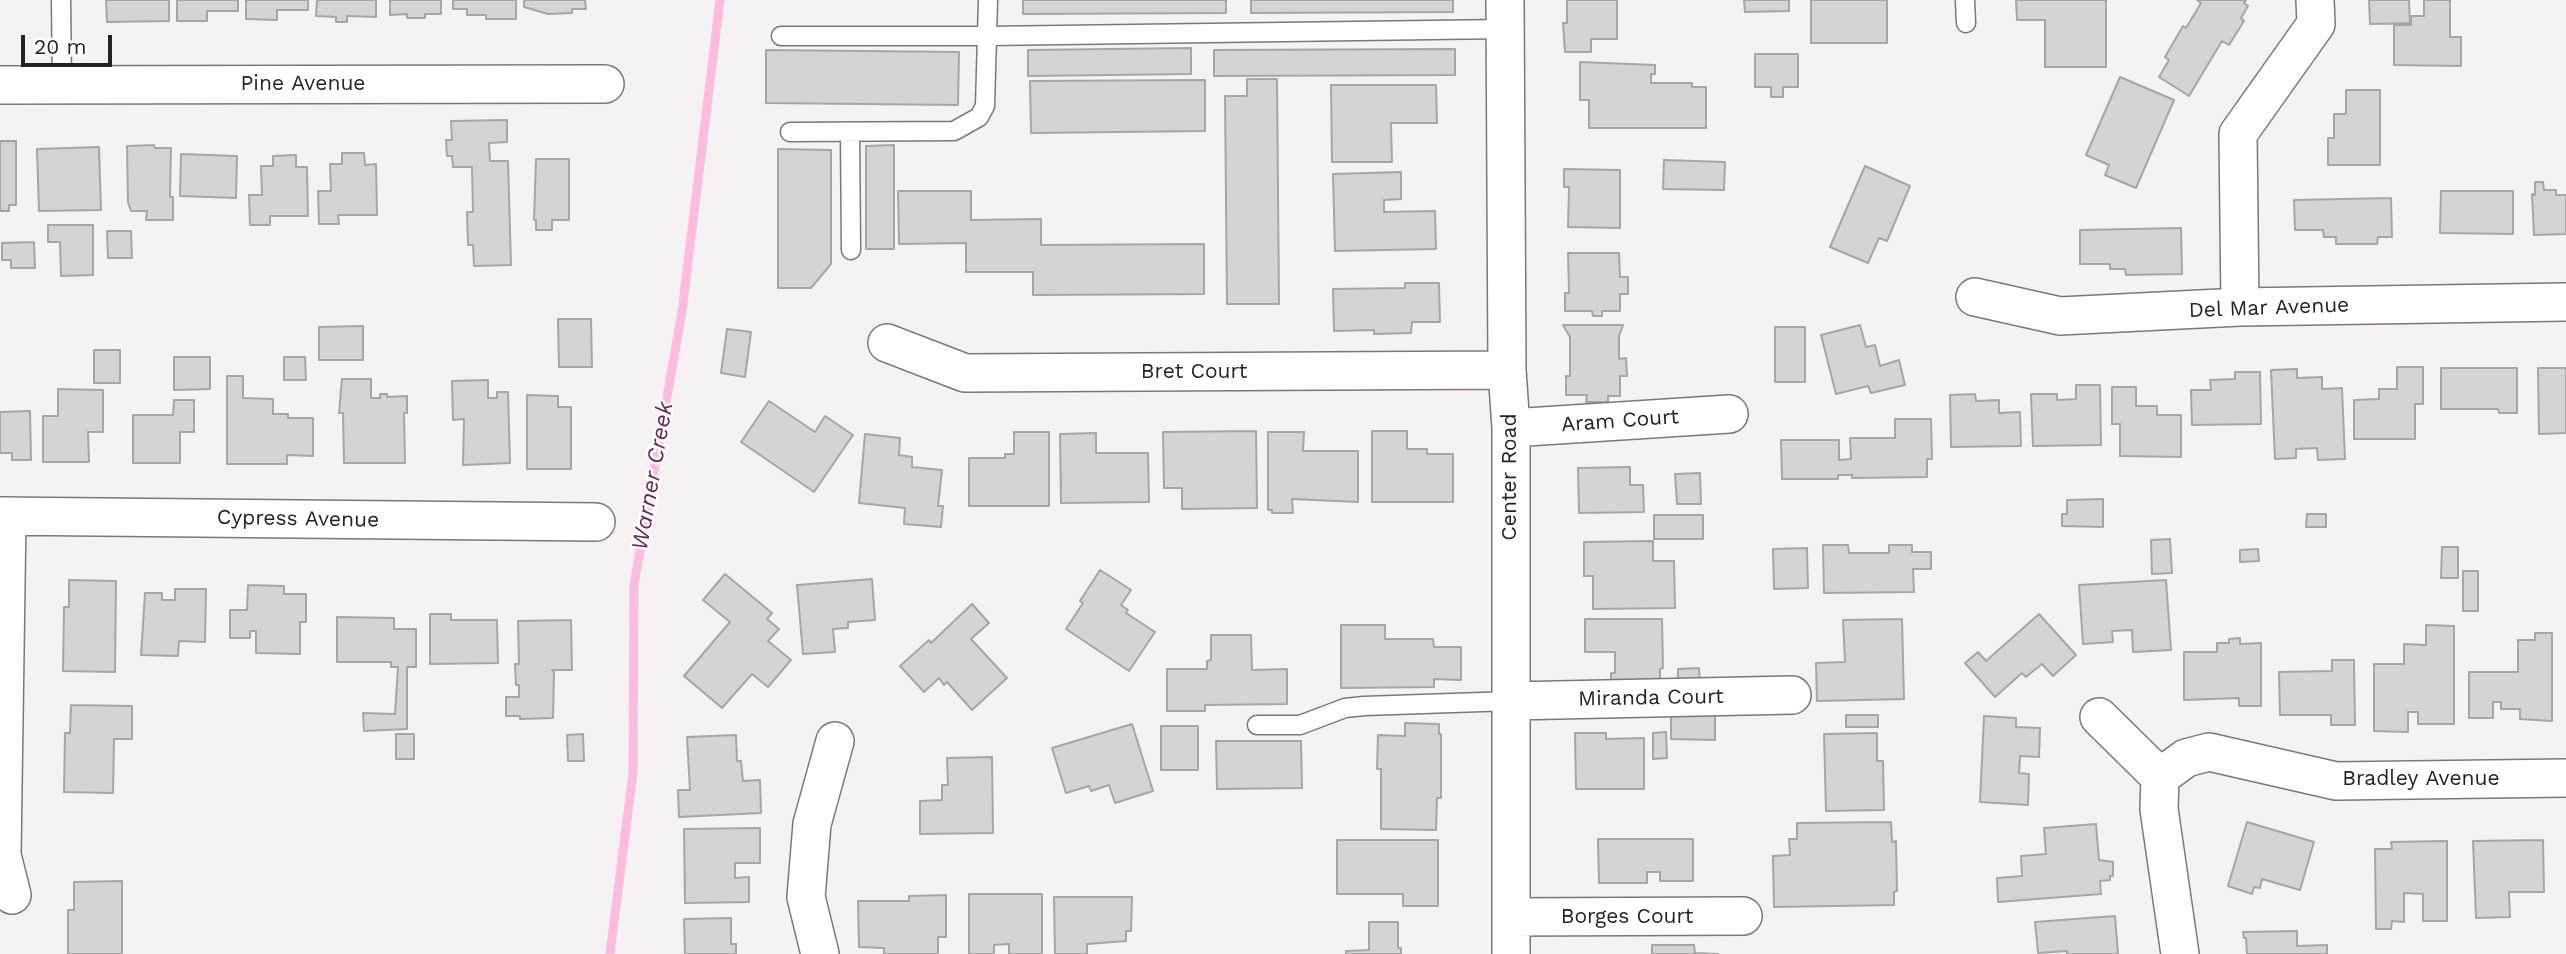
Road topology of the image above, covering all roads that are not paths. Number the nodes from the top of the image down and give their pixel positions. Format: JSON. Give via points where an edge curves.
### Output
{"nodes":[{"id":1,"x":61,"y":0,"type":"edge"},
{"id":2,"x":988,"y":0,"type":"edge"},
{"id":3,"x":1965,"y":0,"type":"edge"},
{"id":4,"x":2315,"y":0,"type":"edge"},
{"id":5,"x":1505,"y":14,"type":"edge"},
{"id":6,"x":1966,"y":23,"type":"dead end"},
{"id":7,"x":781,"y":36,"type":"dead end"},
{"id":8,"x":987,"y":36,"type":"junction"},
{"id":9,"x":62,"y":84,"type":"junction"},
{"id":10,"x":605,"y":84,"type":"dead end"},
{"id":11,"x":0,"y":85,"type":"edge"},
{"id":12,"x":790,"y":132,"type":"dead end"},
{"id":13,"x":850,"y":132,"type":"junction"},
{"id":14,"x":851,"y":250,"type":"dead end"},
{"id":15,"x":1975,"y":297,"type":"dead end"},
{"id":16,"x":2566,"y":302,"type":"edge"},
{"id":17,"x":2240,"y":307,"type":"junction"},
{"id":18,"x":887,"y":343,"type":"dead end"},
{"id":19,"x":1507,"y":370,"type":"junction"},
{"id":20,"x":1729,"y":414,"type":"dead end"},
{"id":21,"x":1511,"y":428,"type":"junction"},
{"id":22,"x":4,"y":516,"type":"edge"},
{"id":23,"x":596,"y":522,"type":"dead end"},
{"id":24,"x":1791,"y":695,"type":"dead end"},
{"id":25,"x":1511,"y":701,"type":"junction"},
{"id":26,"x":2099,"y":717,"type":"dead end"},
{"id":27,"x":1257,"y":725,"type":"dead end"},
{"id":28,"x":835,"y":741,"type":"dead end"},
{"id":29,"x":2160,"y":777,"type":"junction"},
{"id":30,"x":2566,"y":778,"type":"edge"},
{"id":31,"x":12,"y":895,"type":"dead end"},
{"id":32,"x":1742,"y":916,"type":"dead end"},
{"id":33,"x":1511,"y":917,"type":"junction"},
{"id":34,"x":820,"y":954,"type":"edge"},
{"id":35,"x":1511,"y":954,"type":"edge"},
{"id":36,"x":2180,"y":954,"type":"edge"}],
"edges":[{"from":1,"to":9,"type":"lane"},
{"from":2,"to":8,"type":"lane"},
{"from":3,"to":6,"type":"lane"},
{"from":4,"to":17,"type":"street","via":[[2316,24],[2238,134]]},
{"from":5,"to":8,"type":"lane"},
{"from":5,"to":19,"type":"street","name":"Center Road"},
{"from":7,"to":8,"type":"lane"},
{"from":8,"to":13,"type":"lane","via":[[985,106],[979,117],[954,131]]},
{"from":9,"to":10,"type":"street","name":"Pine Avenue"},
{"from":9,"to":11,"type":"street","name":"Pine Avenue"},
{"from":12,"to":13,"type":"lane"},
{"from":13,"to":14,"type":"lane"},
{"from":15,"to":17,"type":"street","name":"Del Mar Avenue","via":[[2060,316]]},
{"from":16,"to":17,"type":"street","name":"Del Mar Avenue"},
{"from":18,"to":19,"type":"street","name":"Bret Court","via":[[965,373]]},
{"from":19,"to":21,"type":"street","name":"Center Road"},
{"from":20,"to":21,"type":"street","name":"Aram Court"},
{"from":21,"to":25,"type":"street","name":"Center Road"},
{"from":22,"to":23,"type":"street","name":"Cypress Avenue"},
{"from":22,"to":31,"type":"street","via":[[2,855]]},
{"from":24,"to":25,"type":"street","name":"Miranda Court"},
{"from":25,"to":27,"type":"lane","via":[[1364,706],[1300,725]]},
{"from":25,"to":33,"type":"street","name":"Center Road"},
{"from":26,"to":29,"type":"street"},
{"from":28,"to":34,"type":"street","via":[[812,824],[806,897]]},
{"from":29,"to":30,"type":"street","name":"Bradley Avenue","via":[[2186,758],[2210,752],[2336,780]]},
{"from":29,"to":36,"type":"street","via":[[2161,837]]},
{"from":32,"to":33,"type":"street","name":"Borges Court"},
{"from":33,"to":35,"type":"street","name":"Center Road"}]}
